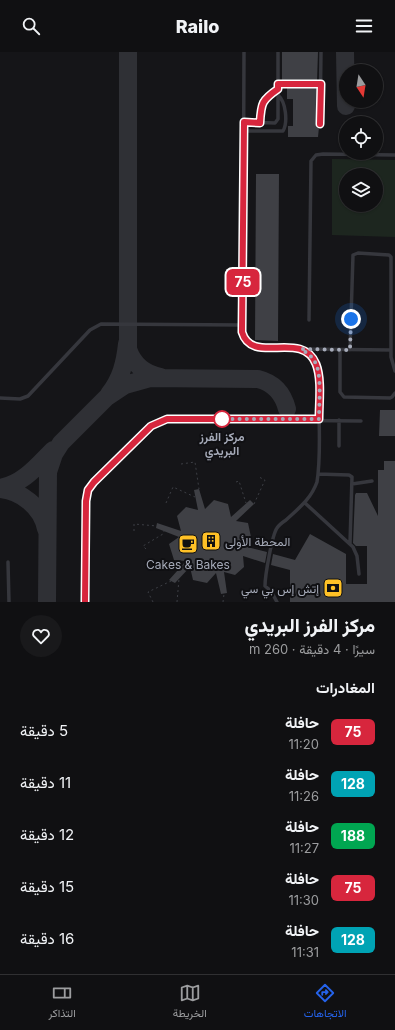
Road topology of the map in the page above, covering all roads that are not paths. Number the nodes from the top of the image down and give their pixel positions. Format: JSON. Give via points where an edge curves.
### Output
{"nodes":[{"id":1,"x":244,"y":52,"type":"edge"},
{"id":2,"x":278,"y":52,"type":"edge"},
{"id":3,"x":321,"y":52,"type":"edge"},
{"id":4,"x":278,"y":84,"type":"junction"},
{"id":5,"x":321,"y":84,"type":"junction"},
{"id":6,"x":278,"y":89,"type":"junction"},
{"id":7,"x":278,"y":96,"type":"junction"},
{"id":8,"x":244,"y":122,"type":"junction"},
{"id":9,"x":260,"y":123,"type":"junction"},
{"id":10,"x":320,"y":124,"type":"dead end"},
{"id":11,"x":244,"y":131,"type":"junction"},
{"id":12,"x":395,"y":155,"type":"edge"},
{"id":13,"x":309,"y":320,"type":"dead end"},
{"id":14,"x":242,"y":325,"type":"junction"},
{"id":15,"x":301,"y":349,"type":"junction"},
{"id":16,"x":340,"y":350,"type":"junction"},
{"id":17,"x":350,"y":350,"type":"junction"},
{"id":18,"x":391,"y":350,"type":"junction"},
{"id":19,"x":395,"y":372,"type":"edge"},
{"id":20,"x":395,"y":393,"type":"edge"},
{"id":21,"x":0,"y":398,"type":"edge"},
{"id":22,"x":319,"y":419,"type":"junction"},
{"id":23,"x":339,"y":420,"type":"junction"},
{"id":24,"x":361,"y":420,"type":"dead end"},
{"id":25,"x":339,"y":446,"type":"dead end"},
{"id":26,"x":318,"y":474,"type":"junction"},
{"id":27,"x":372,"y":481,"type":"dead end"},
{"id":28,"x":352,"y":484,"type":"junction"},
{"id":29,"x":305,"y":503,"type":"junction"},
{"id":30,"x":350,"y":543,"type":"junction"},
{"id":31,"x":8,"y":562,"type":"dead end"},
{"id":32,"x":359,"y":574,"type":"dead end"},
{"id":33,"x":9,"y":602,"type":"edge"},
{"id":34,"x":85,"y":602,"type":"edge"},
{"id":35,"x":278,"y":602,"type":"edge"}],
"edges":[{"from":1,"to":8,"type":"lane"},
{"from":2,"to":4,"type":"lane"},
{"from":3,"to":5,"type":"lane"},
{"from":4,"to":5,"type":"lane"},
{"from":4,"to":6,"type":"lane"},
{"from":5,"to":10,"type":"lane"},
{"from":6,"to":7,"type":"lane"},
{"from":6,"to":9,"type":"lane","via":[[262,103]]},
{"from":7,"to":9,"type":"lane","via":[[277,121]]},
{"from":7,"to":11,"type":"lane","via":[[285,107],[283,131]]},
{"from":8,"to":9,"type":"lane"},
{"from":8,"to":11,"type":"lane"},
{"from":11,"to":14,"type":"lane"},
{"from":12,"to":13,"type":"lane","via":[[323,154],[316,155],[311,161]]},
{"from":14,"to":15,"type":"lane","via":[[244,337],[252,346]]},
{"from":14,"to":21,"type":"lane","via":[[101,324],[90,330],[28,396]]},
{"from":15,"to":16,"type":"lane"},
{"from":15,"to":22,"type":"lane","via":[[313,358],[319,372]]},
{"from":16,"to":17,"type":"lane"},
{"from":16,"to":20,"type":"lane","via":[[340,392],[344,397],[390,398]]},
{"from":17,"to":18,"type":"lane"},
{"from":17,"to":18,"type":"lane","via":[[353,255],[358,253],[386,254],[391,257]]},
{"from":18,"to":19,"type":"lane"},
{"from":22,"to":23,"type":"lane"},
{"from":22,"to":26,"type":"lane"},
{"from":22,"to":34,"type":"lane","via":[[167,419],[151,426],[88,490]]},
{"from":23,"to":24,"type":"lane"},
{"from":23,"to":25,"type":"lane"},
{"from":26,"to":28,"type":"lane","via":[[351,475]]},
{"from":26,"to":29,"type":"lane","via":[[314,490]]},
{"from":27,"to":28,"type":"lane"},
{"from":28,"to":30,"type":"lane"},
{"from":29,"to":30,"type":"lane"},
{"from":29,"to":35,"type":"lane","via":[[276,529],[266,568],[265,586]]},
{"from":30,"to":32,"type":"lane","via":[[358,556]]},
{"from":31,"to":33,"type":"lane"}]}
